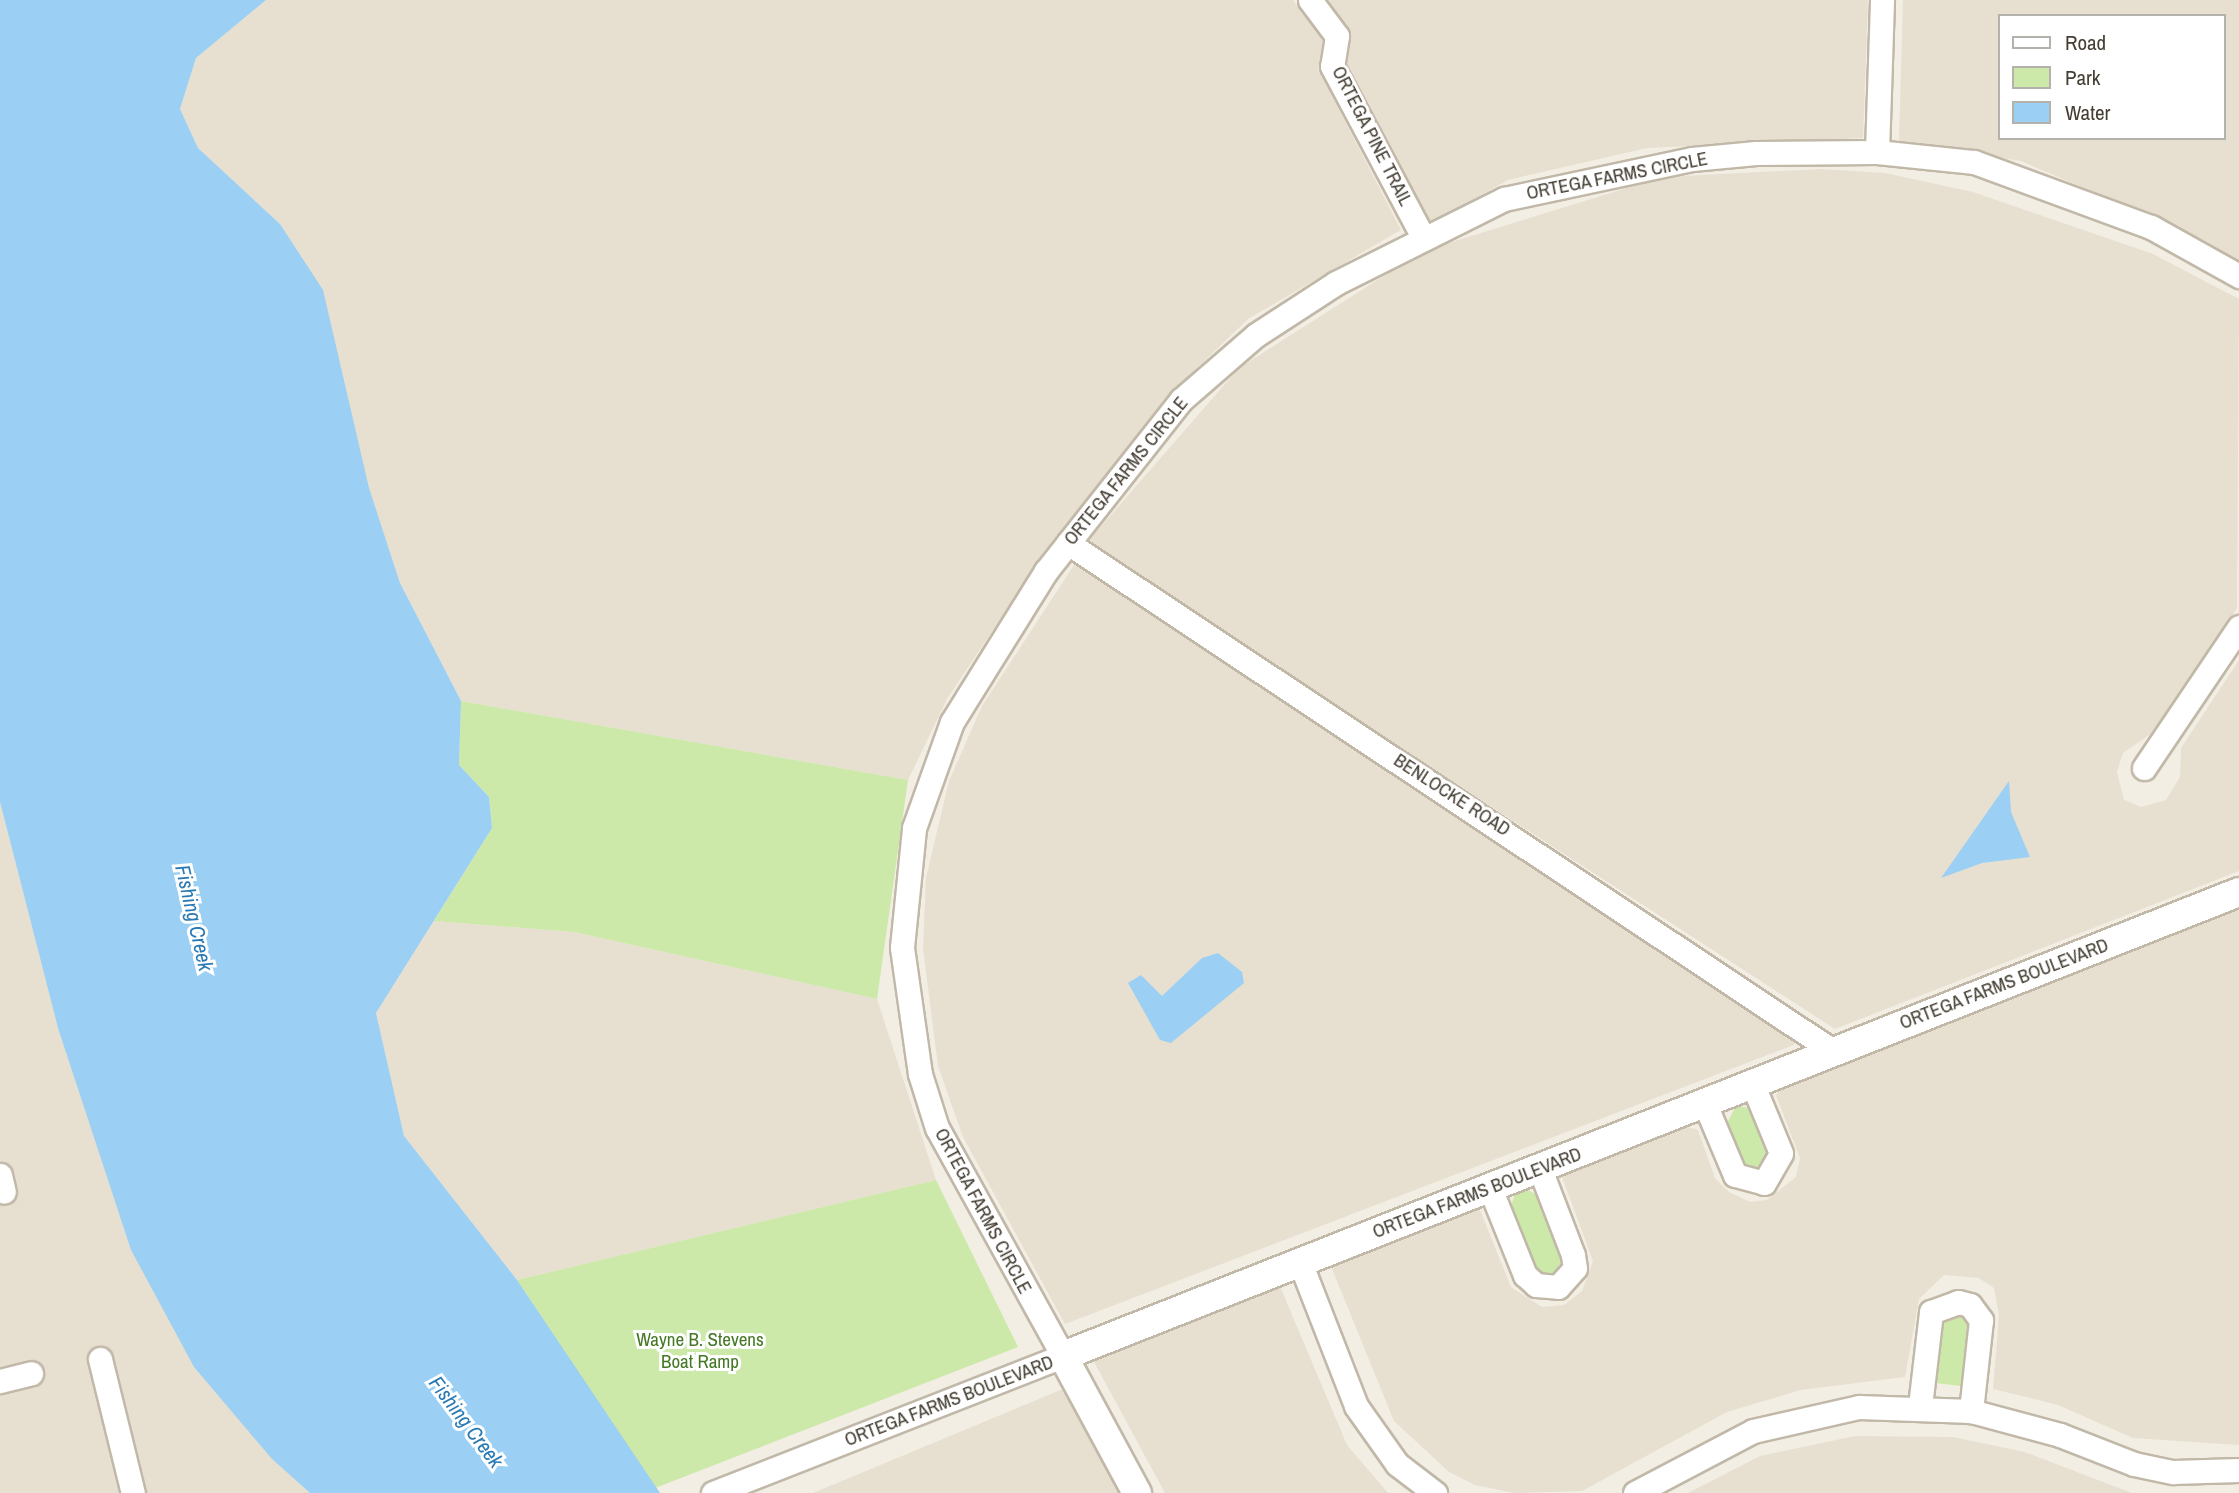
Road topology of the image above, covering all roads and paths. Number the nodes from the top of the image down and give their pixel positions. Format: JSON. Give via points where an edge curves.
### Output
{"nodes":[{"id":1,"x":1310,"y":0,"type":"edge"},
{"id":2,"x":1882,"y":0,"type":"edge"},
{"id":3,"x":1877,"y":152,"type":"junction"},
{"id":4,"x":1423,"y":237,"type":"junction"},
{"id":5,"x":2239,"y":276,"type":"edge"},
{"id":6,"x":1068,"y":543,"type":"junction"},
{"id":7,"x":2239,"y":627,"type":"edge"},
{"id":8,"x":2144,"y":768,"type":"dead end"},
{"id":9,"x":2239,"y":892,"type":"edge"},
{"id":10,"x":1833,"y":1051,"type":"junction"},
{"id":11,"x":1753,"y":1085,"type":"junction"},
{"id":12,"x":1705,"y":1104,"type":"junction"},
{"id":13,"x":1540,"y":1169,"type":"junction"},
{"id":14,"x":1490,"y":1188,"type":"junction"},
{"id":15,"x":1300,"y":1262,"type":"junction"},
{"id":16,"x":1063,"y":1356,"type":"junction"},
{"id":17,"x":100,"y":1359,"type":"dead end"},
{"id":18,"x":31,"y":1373,"type":"dead end"},
{"id":19,"x":0,"y":1381,"type":"edge"},
{"id":20,"x":1920,"y":1406,"type":"junction"},
{"id":21,"x":1971,"y":1412,"type":"junction"},
{"id":22,"x":2239,"y":1470,"type":"edge"},
{"id":23,"x":133,"y":1493,"type":"edge"},
{"id":24,"x":713,"y":1493,"type":"edge"},
{"id":25,"x":1137,"y":1493,"type":"edge"},
{"id":26,"x":1435,"y":1493,"type":"edge"},
{"id":27,"x":1635,"y":1493,"type":"edge"}],
"edges":[{"from":1,"to":4,"type":"street","name":"ORTEGA PINE TRAIL","via":[[1337,36],[1332,66]]},
{"from":2,"to":3,"type":"street"},
{"from":3,"to":4,"type":"street","name":"ORTEGA FARMS CIRCLE","via":[[1692,159],[1504,199]]},
{"from":3,"to":5,"type":"street","name":"ORTEGA FARMS CIRCLE","via":[[1974,162],[2026,177],[2151,227]]},
{"from":4,"to":6,"type":"street","name":"ORTEGA FARMS CIRCLE","via":[[1256,335],[1181,400]]},
{"from":6,"to":10,"type":"street","name":"BENLOCKE ROAD"},
{"from":6,"to":16,"type":"street","name":"ORTEGA FARMS CIRCLE","via":[[952,722],[915,828],[902,922],[915,1053],[937,1128]]},
{"from":7,"to":8,"type":"street"},
{"from":9,"to":10,"type":"street","name":"ORTEGA FARMS BOULEVARD"},
{"from":10,"to":11,"type":"street","name":"ORTEGA FARMS BOULEVARD"},
{"from":11,"to":12,"type":"street","name":"ORTEGA FARMS BOULEVARD"},
{"from":11,"to":12,"type":"street","via":[[1781,1153],[1764,1183],[1735,1175]]},
{"from":12,"to":13,"type":"street","name":"ORTEGA FARMS BOULEVARD"},
{"from":13,"to":14,"type":"street","name":"ORTEGA FARMS BOULEVARD"},
{"from":13,"to":14,"type":"street","via":[[1575,1268],[1558,1287],[1536,1285],[1525,1275]]},
{"from":14,"to":15,"type":"street","name":"ORTEGA FARMS BOULEVARD"},
{"from":15,"to":16,"type":"street","name":"ORTEGA FARMS BOULEVARD"},
{"from":15,"to":26,"type":"street","via":[[1356,1406],[1398,1464]]},
{"from":16,"to":24,"type":"street","name":"ORTEGA FARMS BOULEVARD"},
{"from":16,"to":25,"type":"street"},
{"from":17,"to":23,"type":"street"},
{"from":18,"to":19,"type":"street"},
{"from":20,"to":21,"type":"street"},
{"from":20,"to":21,"type":"street","via":[[1931,1312],[1936,1305],[1958,1302],[1970,1305],[1981,1320]]},
{"from":20,"to":27,"type":"street","via":[[1836,1411],[1753,1431]]},
{"from":21,"to":22,"type":"street","via":[[2060,1435],[2134,1464],[2173,1472]]}]}
